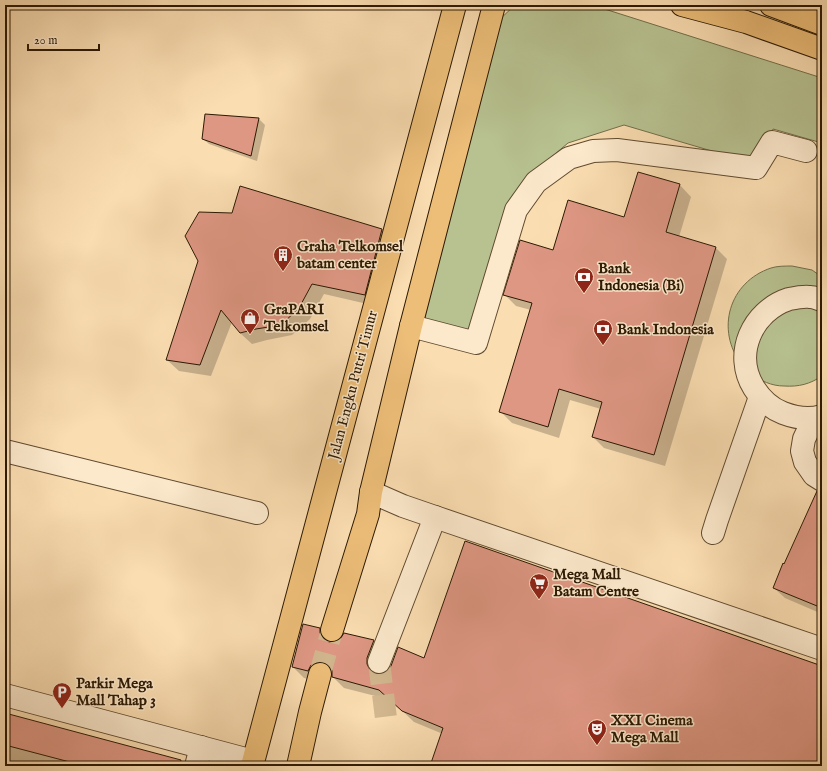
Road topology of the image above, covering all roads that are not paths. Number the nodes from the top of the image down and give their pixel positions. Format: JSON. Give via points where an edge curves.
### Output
{"nodes":[{"id":1,"x":455,"y":5,"type":"edge"},
{"id":2,"x":494,"y":5,"type":"edge"},
{"id":3,"x":682,"y":5,"type":"edge"},
{"id":4,"x":771,"y":5,"type":"edge"},
{"id":5,"x":822,"y":24,"type":"edge"},
{"id":6,"x":822,"y":50,"type":"edge"},
{"id":7,"x":806,"y":151,"type":"dead end"},
{"id":8,"x":822,"y":300,"type":"edge"},
{"id":9,"x":411,"y":326,"type":"junction"},
{"id":10,"x":760,"y":397,"type":"junction"},
{"id":11,"x":818,"y":417,"type":"edge"},
{"id":12,"x":5,"y":451,"type":"edge"},
{"id":13,"x":822,"y":480,"type":"edge"},
{"id":14,"x":371,"y":492,"type":"junction"},
{"id":15,"x":257,"y":513,"type":"dead end"},
{"id":16,"x":435,"y":517,"type":"junction"},
{"id":17,"x":713,"y":533,"type":"dead end"},
{"id":18,"x":332,"y":630,"type":"tunnel mouth"},
{"id":19,"x":822,"y":649,"type":"edge"},
{"id":20,"x":379,"y":662,"type":"tunnel mouth"},
{"id":21,"x":320,"y":674,"type":"tunnel mouth"},
{"id":22,"x":5,"y":695,"type":"edge"},
{"id":23,"x":198,"y":756,"type":"edge"},
{"id":24,"x":253,"y":763,"type":"edge"},
{"id":25,"x":298,"y":766,"type":"edge"}],
"edges":[{"from":1,"to":24,"type":"main road","name":"Jalan Engku Putri Timur"},
{"from":2,"to":9,"type":"main road"},
{"from":3,"to":6,"type":"main road","via":[[746,22]]},
{"from":4,"to":5,"type":"main road"},
{"from":7,"to":9,"type":"lane","via":[[772,142],[756,168],[617,150],[569,158],[536,182],[516,210],[476,343]]},
{"from":8,"to":10,"type":"lane","via":[[810,297],[789,299],[771,307],[756,321],[747,340],[745,360],[749,380]]},
{"from":9,"to":14,"type":"main road"},
{"from":10,"to":11,"type":"lane","via":[[776,410],[794,417]]},
{"from":10,"to":17,"type":"lane"},
{"from":11,"to":13,"type":"lane","via":[[804,439],[802,451],[805,462],[814,475]]},
{"from":12,"to":15,"type":"lane"},
{"from":14,"to":16,"type":"lane"},
{"from":14,"to":18,"type":"main road","via":[[368,514]]},
{"from":16,"to":19,"type":"lane"},
{"from":16,"to":20,"type":"lane"},
{"from":21,"to":25,"type":"main road"},
{"from":22,"to":23,"type":"lane"},
{"from":23,"to":24,"type":"lane"}]}
